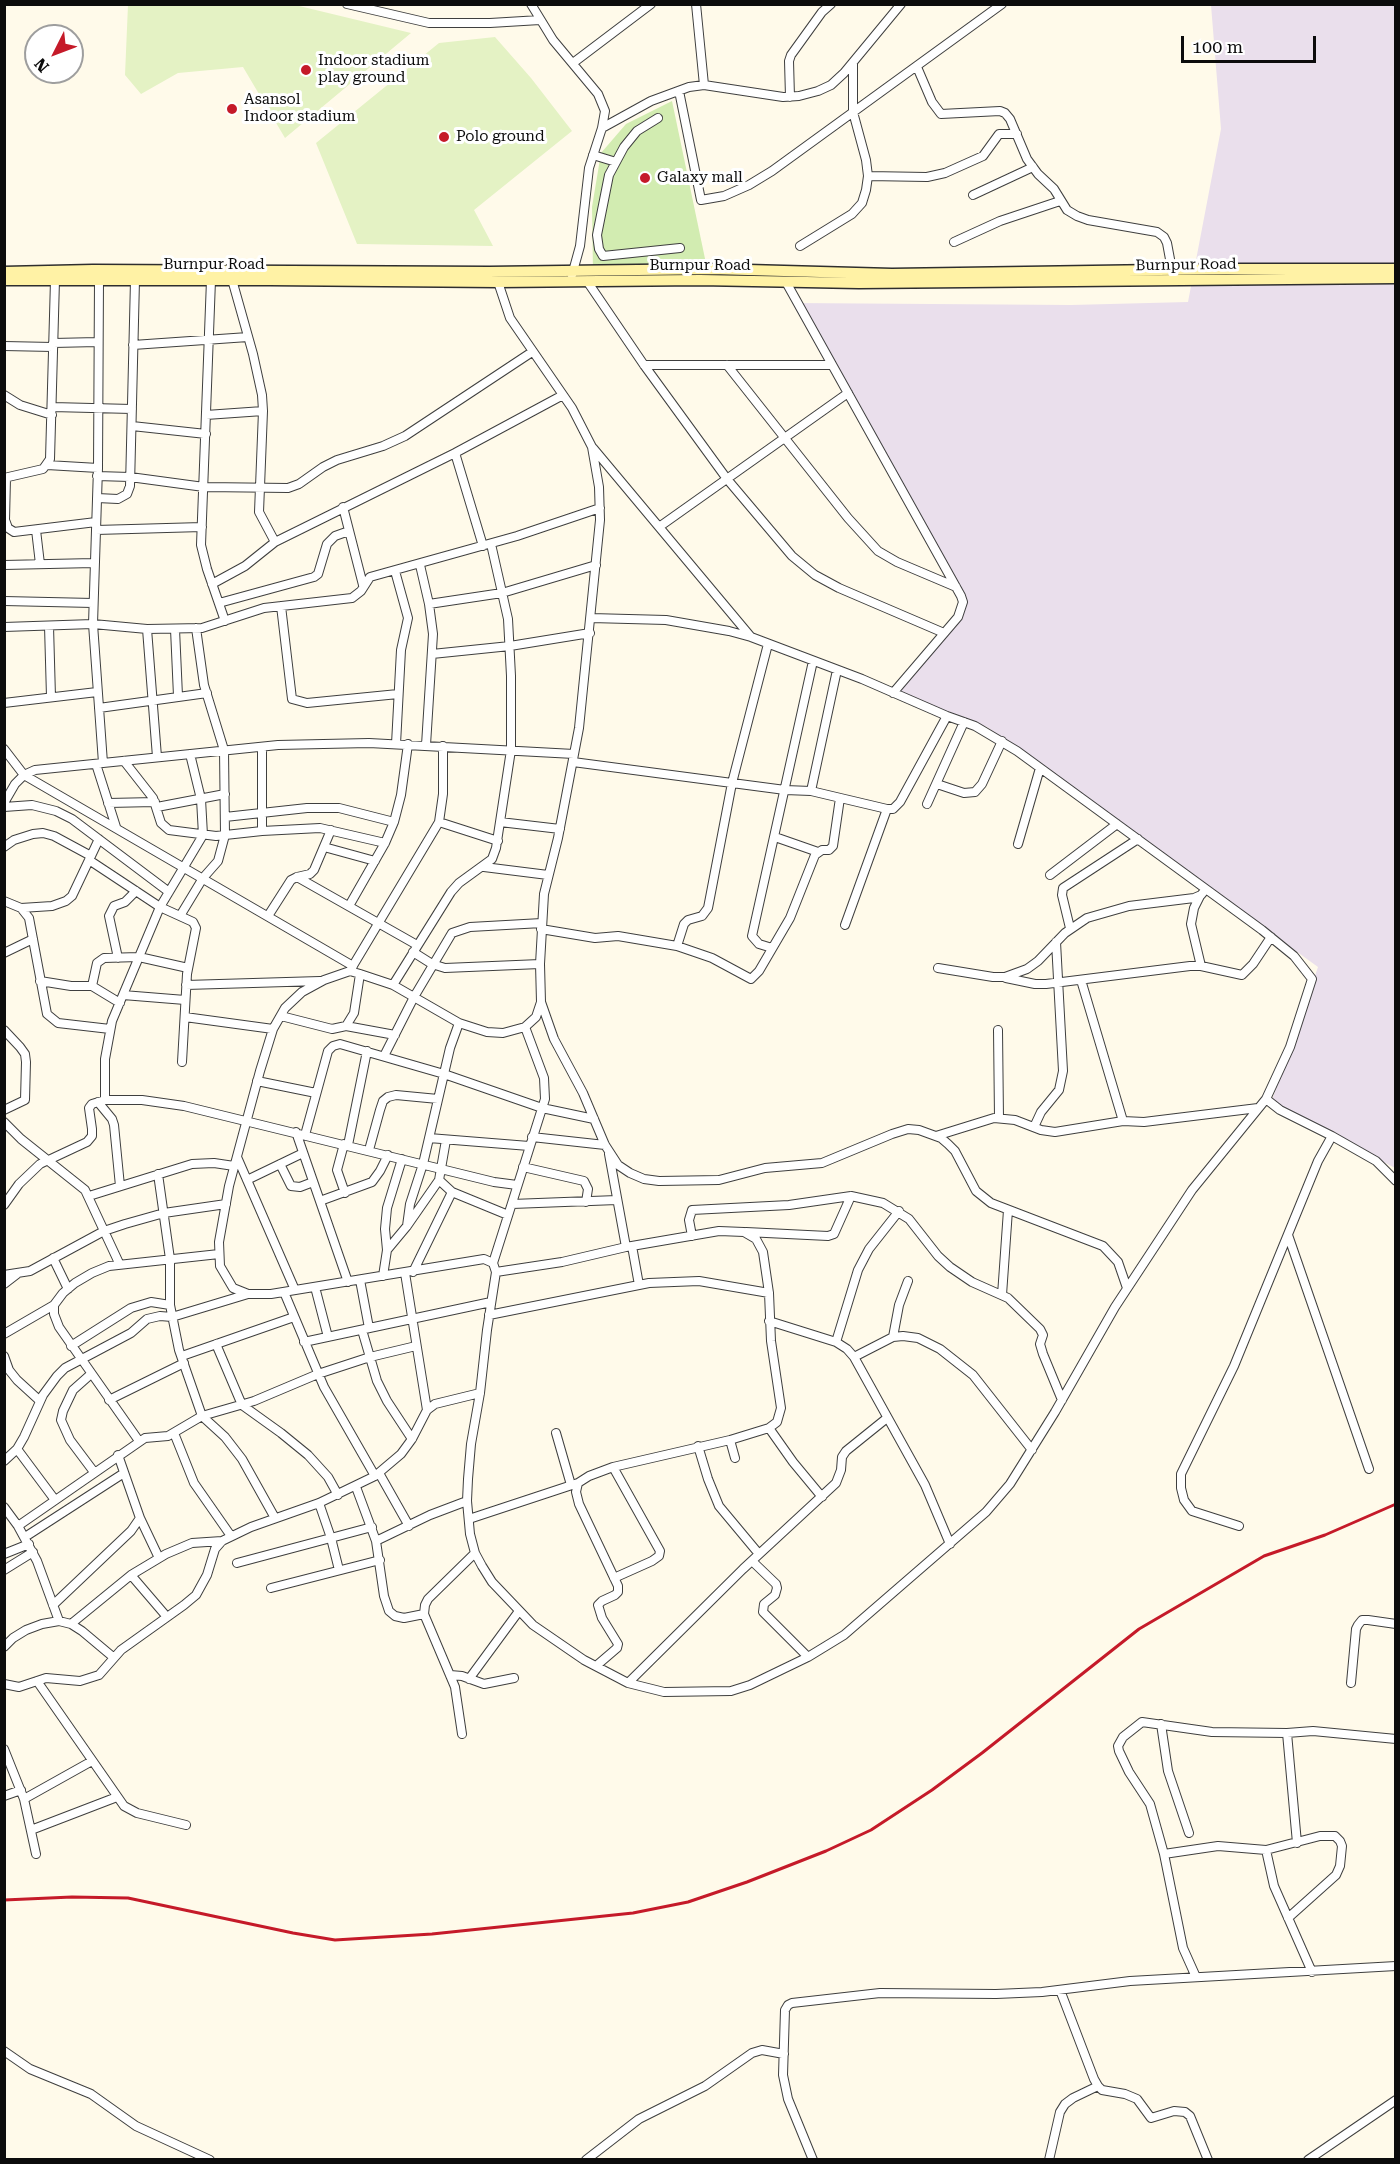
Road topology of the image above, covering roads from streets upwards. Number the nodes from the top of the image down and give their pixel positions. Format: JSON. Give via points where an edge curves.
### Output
{"nodes":[{"id":1,"x":347,"y":4,"type":"edge"},
{"id":2,"x":531,"y":4,"type":"edge"},
{"id":3,"x":651,"y":4,"type":"edge"},
{"id":4,"x":696,"y":4,"type":"edge"},
{"id":5,"x":831,"y":4,"type":"edge"},
{"id":6,"x":901,"y":4,"type":"edge"},
{"id":7,"x":1002,"y":4,"type":"edge"},
{"id":8,"x":371,"y":8,"type":"edge"},
{"id":9,"x":540,"y":20,"type":"junction"},
{"id":10,"x":573,"y":63,"type":"junction"},
{"id":11,"x":853,"y":64,"type":"junction"},
{"id":12,"x":917,"y":67,"type":"junction"},
{"id":13,"x":704,"y":85,"type":"junction"},
{"id":14,"x":679,"y":91,"type":"junction"},
{"id":15,"x":790,"y":97,"type":"junction"},
{"id":16,"x":853,"y":112,"type":"junction"},
{"id":17,"x":658,"y":118,"type":"dead end"},
{"id":18,"x":602,"y":128,"type":"junction"},
{"id":19,"x":1017,"y":134,"type":"junction"},
{"id":20,"x":593,"y":155,"type":"junction"},
{"id":21,"x":616,"y":162,"type":"junction"},
{"id":22,"x":1033,"y":167,"type":"junction"},
{"id":23,"x":868,"y":176,"type":"junction"},
{"id":24,"x":973,"y":195,"type":"dead end"},
{"id":25,"x":1060,"y":201,"type":"junction"},
{"id":26,"x":954,"y":242,"type":"dead end"},
{"id":27,"x":800,"y":246,"type":"dead end"},
{"id":28,"x":680,"y":248,"type":"dead end"},
{"id":29,"x":1395,"y":269,"type":"edge"},
{"id":30,"x":1172,"y":270,"type":"junction"},
{"id":31,"x":4,"y":272,"type":"edge"},
{"id":32,"x":231,"y":275,"type":"junction"},
{"id":33,"x":332,"y":275,"type":"junction"},
{"id":34,"x":572,"y":276,"type":"junction"},
{"id":35,"x":1395,"y":278,"type":"edge"},
{"id":36,"x":4,"y":280,"type":"edge"},
{"id":37,"x":55,"y":280,"type":"junction"},
{"id":38,"x":99,"y":280,"type":"junction"},
{"id":39,"x":135,"y":280,"type":"junction"},
{"id":40,"x":211,"y":280,"type":"junction"},
{"id":41,"x":587,"y":281,"type":"junction"},
{"id":42,"x":498,"y":282,"type":"junction"},
{"id":43,"x":786,"y":282,"type":"junction"},
{"id":44,"x":248,"y":337,"type":"junction"},
{"id":45,"x":209,"y":341,"type":"junction"},
{"id":46,"x":98,"y":342,"type":"junction"},
{"id":47,"x":53,"y":345,"type":"junction"},
{"id":48,"x":133,"y":345,"type":"junction"},
{"id":49,"x":4,"y":346,"type":"edge"},
{"id":50,"x":532,"y":352,"type":"junction"},
{"id":51,"x":644,"y":365,"type":"junction"},
{"id":52,"x":727,"y":365,"type":"junction"},
{"id":53,"x":832,"y":365,"type":"junction"},
{"id":54,"x":848,"y":393,"type":"junction"},
{"id":55,"x":4,"y":395,"type":"edge"},
{"id":56,"x":563,"y":395,"type":"junction"},
{"id":57,"x":97,"y":409,"type":"junction"},
{"id":58,"x":132,"y":409,"type":"junction"},
{"id":59,"x":52,"y":411,"type":"junction"},
{"id":60,"x":263,"y":411,"type":"junction"},
{"id":61,"x":206,"y":415,"type":"junction"},
{"id":62,"x":132,"y":426,"type":"junction"},
{"id":63,"x":206,"y":434,"type":"junction"},
{"id":64,"x":783,"y":438,"type":"junction"},
{"id":65,"x":592,"y":447,"type":"junction"},
{"id":66,"x":455,"y":453,"type":"junction"},
{"id":67,"x":47,"y":465,"type":"junction"},
{"id":68,"x":97,"y":472,"type":"junction"},
{"id":69,"x":130,"y":477,"type":"junction"},
{"id":70,"x":5,"y":478,"type":"edge"},
{"id":71,"x":727,"y":479,"type":"junction"},
{"id":72,"x":204,"y":487,"type":"junction"},
{"id":73,"x":261,"y":489,"type":"junction"},
{"id":74,"x":97,"y":498,"type":"junction"},
{"id":75,"x":343,"y":507,"type":"junction"},
{"id":76,"x":600,"y":508,"type":"junction"},
{"id":77,"x":96,"y":526,"type":"junction"},
{"id":78,"x":202,"y":526,"type":"junction"},
{"id":79,"x":659,"y":527,"type":"junction"},
{"id":80,"x":36,"y":530,"type":"junction"},
{"id":81,"x":349,"y":531,"type":"junction"},
{"id":82,"x":275,"y":542,"type":"junction"},
{"id":83,"x":487,"y":545,"type":"junction"},
{"id":84,"x":94,"y":563,"type":"junction"},
{"id":85,"x":40,"y":564,"type":"junction"},
{"id":86,"x":4,"y":565,"type":"edge"},
{"id":87,"x":420,"y":565,"type":"junction"},
{"id":88,"x":596,"y":565,"type":"junction"},
{"id":89,"x":395,"y":571,"type":"junction"},
{"id":90,"x":212,"y":584,"type":"junction"},
{"id":91,"x":363,"y":585,"type":"junction"},
{"id":92,"x":957,"y":587,"type":"junction"},
{"id":93,"x":502,"y":593,"type":"junction"},
{"id":94,"x":4,"y":601,"type":"edge"},
{"id":95,"x":93,"y":603,"type":"junction"},
{"id":96,"x":219,"y":603,"type":"junction"},
{"id":97,"x":429,"y":604,"type":"junction"},
{"id":98,"x":281,"y":606,"type":"junction"},
{"id":99,"x":591,"y":618,"type":"junction"},
{"id":100,"x":225,"y":621,"type":"junction"},
{"id":101,"x":93,"y":624,"type":"junction"},
{"id":102,"x":49,"y":626,"type":"junction"},
{"id":103,"x":4,"y":627,"type":"edge"},
{"id":104,"x":196,"y":628,"type":"junction"},
{"id":105,"x":147,"y":629,"type":"junction"},
{"id":106,"x":175,"y":629,"type":"junction"},
{"id":107,"x":590,"y":633,"type":"junction"},
{"id":108,"x":944,"y":633,"type":"junction"},
{"id":109,"x":751,"y":637,"type":"junction"},
{"id":110,"x":768,"y":644,"type":"junction"},
{"id":111,"x":510,"y":646,"type":"junction"},
{"id":112,"x":432,"y":654,"type":"junction"},
{"id":113,"x":813,"y":662,"type":"junction"},
{"id":114,"x":837,"y":670,"type":"junction"},
{"id":115,"x":98,"y":692,"type":"junction"},
{"id":116,"x":4,"y":693,"type":"edge"},
{"id":117,"x":207,"y":693,"type":"junction"},
{"id":118,"x":893,"y":693,"type":"junction"},
{"id":119,"x":398,"y":694,"type":"junction"},
{"id":120,"x":178,"y":696,"type":"junction"},
{"id":121,"x":51,"y":697,"type":"junction"},
{"id":122,"x":152,"y":700,"type":"junction"},
{"id":123,"x":5,"y":702,"type":"edge"},
{"id":124,"x":99,"y":708,"type":"junction"},
{"id":125,"x":946,"y":716,"type":"junction"},
{"id":126,"x":964,"y":722,"type":"junction"},
{"id":127,"x":1002,"y":741,"type":"junction"},
{"id":128,"x":396,"y":744,"type":"junction"},
{"id":129,"x":408,"y":744,"type":"junction"},
{"id":130,"x":426,"y":745,"type":"junction"},
{"id":131,"x":443,"y":746,"type":"junction"},
{"id":132,"x":262,"y":747,"type":"junction"},
{"id":133,"x":4,"y":749,"type":"edge"},
{"id":134,"x":224,"y":750,"type":"junction"},
{"id":135,"x":511,"y":750,"type":"junction"},
{"id":136,"x":190,"y":754,"type":"junction"},
{"id":137,"x":157,"y":758,"type":"junction"},
{"id":138,"x":574,"y":758,"type":"junction"},
{"id":139,"x":123,"y":761,"type":"junction"},
{"id":140,"x":99,"y":764,"type":"junction"},
{"id":141,"x":1040,"y":768,"type":"junction"},
{"id":142,"x":24,"y":775,"type":"junction"},
{"id":143,"x":732,"y":783,"type":"junction"},
{"id":144,"x":937,"y":784,"type":"junction"},
{"id":145,"x":785,"y":790,"type":"junction"},
{"id":146,"x":811,"y":791,"type":"junction"},
{"id":147,"x":225,"y":794,"type":"junction"},
{"id":148,"x":840,"y":798,"type":"junction"},
{"id":149,"x":201,"y":799,"type":"junction"},
{"id":150,"x":108,"y":803,"type":"junction"},
{"id":151,"x":156,"y":804,"type":"junction"},
{"id":152,"x":927,"y":804,"type":"dead end"},
{"id":153,"x":4,"y":805,"type":"edge"},
{"id":154,"x":887,"y":809,"type":"junction"},
{"id":155,"x":262,"y":814,"type":"junction"},
{"id":156,"x":225,"y":817,"type":"junction"},
{"id":157,"x":394,"y":822,"type":"junction"},
{"id":158,"x":440,"y":822,"type":"junction"},
{"id":159,"x":500,"y":822,"type":"junction"},
{"id":160,"x":1117,"y":824,"type":"junction"},
{"id":161,"x":116,"y":827,"type":"junction"},
{"id":162,"x":560,"y":829,"type":"junction"},
{"id":163,"x":331,"y":830,"type":"junction"},
{"id":164,"x":262,"y":831,"type":"junction"},
{"id":165,"x":203,"y":835,"type":"junction"},
{"id":166,"x":225,"y":835,"type":"junction"},
{"id":167,"x":774,"y":837,"type":"junction"},
{"id":168,"x":99,"y":839,"type":"junction"},
{"id":169,"x":1138,"y":839,"type":"junction"},
{"id":170,"x":498,"y":841,"type":"junction"},
{"id":171,"x":385,"y":843,"type":"junction"},
{"id":172,"x":1018,"y":844,"type":"dead end"},
{"id":173,"x":4,"y":847,"type":"edge"},
{"id":174,"x":324,"y":847,"type":"junction"},
{"id":175,"x":818,"y":852,"type":"junction"},
{"id":176,"x":90,"y":858,"type":"junction"},
{"id":177,"x":375,"y":861,"type":"junction"},
{"id":178,"x":184,"y":867,"type":"junction"},
{"id":179,"x":484,"y":867,"type":"junction"},
{"id":180,"x":1050,"y":874,"type":"dead end"},
{"id":181,"x":548,"y":875,"type":"junction"},
{"id":182,"x":297,"y":876,"type":"junction"},
{"id":183,"x":203,"y":878,"type":"junction"},
{"id":184,"x":136,"y":891,"type":"junction"},
{"id":185,"x":169,"y":892,"type":"junction"},
{"id":186,"x":1203,"y":892,"type":"junction"},
{"id":187,"x":4,"y":901,"type":"edge"},
{"id":188,"x":349,"y":906,"type":"junction"},
{"id":189,"x":160,"y":907,"type":"junction"},
{"id":190,"x":21,"y":908,"type":"junction"},
{"id":191,"x":180,"y":916,"type":"junction"},
{"id":192,"x":268,"y":916,"type":"junction"},
{"id":193,"x":378,"y":923,"type":"junction"},
{"id":194,"x":845,"y":925,"type":"dead end"},
{"id":195,"x":542,"y":926,"type":"junction"},
{"id":196,"x":1070,"y":928,"type":"junction"},
{"id":197,"x":1271,"y":937,"type":"junction"},
{"id":198,"x":33,"y":939,"type":"junction"},
{"id":199,"x":1056,"y":942,"type":"junction"},
{"id":200,"x":677,"y":946,"type":"junction"},
{"id":201,"x":772,"y":948,"type":"junction"},
{"id":202,"x":415,"y":949,"type":"junction"},
{"id":203,"x":4,"y":952,"type":"edge"},
{"id":204,"x":139,"y":957,"type":"junction"},
{"id":205,"x":118,"y":958,"type":"junction"},
{"id":206,"x":432,"y":964,"type":"junction"},
{"id":207,"x":540,"y":964,"type":"junction"},
{"id":208,"x":1201,"y":966,"type":"junction"},
{"id":209,"x":188,"y":968,"type":"junction"},
{"id":210,"x":938,"y":968,"type":"dead end"},
{"id":211,"x":351,"y":969,"type":"junction"},
{"id":212,"x":360,"y":974,"type":"junction"},
{"id":213,"x":1005,"y":977,"type":"junction"},
{"id":214,"x":324,"y":980,"type":"junction"},
{"id":215,"x":1081,"y":980,"type":"junction"},
{"id":216,"x":40,"y":981,"type":"junction"},
{"id":217,"x":1058,"y":983,"type":"junction"},
{"id":218,"x":186,"y":985,"type":"junction"},
{"id":219,"x":393,"y":985,"type":"junction"},
{"id":220,"x":92,"y":986,"type":"junction"},
{"id":221,"x":414,"y":997,"type":"junction"},
{"id":222,"x":121,"y":999,"type":"junction"},
{"id":223,"x":185,"y":1000,"type":"junction"},
{"id":224,"x":542,"y":1002,"type":"junction"},
{"id":225,"x":281,"y":1016,"type":"junction"},
{"id":226,"x":185,"y":1017,"type":"junction"},
{"id":227,"x":459,"y":1023,"type":"junction"},
{"id":228,"x":346,"y":1026,"type":"junction"},
{"id":229,"x":525,"y":1027,"type":"junction"},
{"id":230,"x":110,"y":1029,"type":"junction"},
{"id":231,"x":273,"y":1029,"type":"junction"},
{"id":232,"x":4,"y":1030,"type":"edge"},
{"id":233,"x":998,"y":1030,"type":"dead end"},
{"id":234,"x":395,"y":1035,"type":"junction"},
{"id":235,"x":367,"y":1051,"type":"junction"},
{"id":236,"x":384,"y":1056,"type":"junction"},
{"id":237,"x":182,"y":1062,"type":"dead end"},
{"id":238,"x":444,"y":1074,"type":"junction"},
{"id":239,"x":257,"y":1081,"type":"junction"},
{"id":240,"x":316,"y":1093,"type":"junction"},
{"id":241,"x":438,"y":1099,"type":"junction"},
{"id":242,"x":1266,"y":1099,"type":"junction"},
{"id":243,"x":101,"y":1101,"type":"junction"},
{"id":244,"x":542,"y":1108,"type":"junction"},
{"id":245,"x":1258,"y":1108,"type":"junction"},
{"id":246,"x":4,"y":1110,"type":"edge"},
{"id":247,"x":999,"y":1118,"type":"junction"},
{"id":248,"x":594,"y":1119,"type":"junction"},
{"id":249,"x":246,"y":1120,"type":"junction"},
{"id":250,"x":1123,"y":1120,"type":"junction"},
{"id":251,"x":4,"y":1122,"type":"edge"},
{"id":252,"x":1034,"y":1127,"type":"junction"},
{"id":253,"x":296,"y":1132,"type":"junction"},
{"id":254,"x":305,"y":1134,"type":"junction"},
{"id":255,"x":936,"y":1136,"type":"junction"},
{"id":256,"x":1332,"y":1136,"type":"junction"},
{"id":257,"x":532,"y":1137,"type":"junction"},
{"id":258,"x":429,"y":1138,"type":"junction"},
{"id":259,"x":446,"y":1140,"type":"junction"},
{"id":260,"x":604,"y":1144,"type":"junction"},
{"id":261,"x":346,"y":1145,"type":"junction"},
{"id":262,"x":529,"y":1146,"type":"junction"},
{"id":263,"x":369,"y":1150,"type":"junction"},
{"id":264,"x":303,"y":1153,"type":"junction"},
{"id":265,"x":609,"y":1153,"type":"junction"},
{"id":266,"x":388,"y":1155,"type":"junction"},
{"id":267,"x":237,"y":1157,"type":"junction"},
{"id":268,"x":402,"y":1159,"type":"junction"},
{"id":269,"x":48,"y":1160,"type":"junction"},
{"id":270,"x":280,"y":1164,"type":"junction"},
{"id":271,"x":423,"y":1164,"type":"junction"},
{"id":272,"x":234,"y":1166,"type":"junction"},
{"id":273,"x":523,"y":1167,"type":"junction"},
{"id":274,"x":440,"y":1168,"type":"junction"},
{"id":275,"x":158,"y":1174,"type":"junction"},
{"id":276,"x":247,"y":1180,"type":"junction"},
{"id":277,"x":439,"y":1180,"type":"junction"},
{"id":278,"x":1395,"y":1181,"type":"edge"},
{"id":279,"x":313,"y":1182,"type":"junction"},
{"id":280,"x":517,"y":1185,"type":"junction"},
{"id":281,"x":120,"y":1186,"type":"junction"},
{"id":282,"x":452,"y":1192,"type":"junction"},
{"id":283,"x":8,"y":1193,"type":"edge"},
{"id":284,"x":345,"y":1193,"type":"junction"},
{"id":285,"x":89,"y":1196,"type":"junction"},
{"id":286,"x":850,"y":1196,"type":"junction"},
{"id":287,"x":617,"y":1200,"type":"junction"},
{"id":288,"x":320,"y":1202,"type":"junction"},
{"id":289,"x":586,"y":1202,"type":"junction"},
{"id":290,"x":226,"y":1204,"type":"junction"},
{"id":291,"x":512,"y":1204,"type":"junction"},
{"id":292,"x":4,"y":1205,"type":"edge"},
{"id":293,"x":1008,"y":1210,"type":"junction"},
{"id":294,"x":899,"y":1211,"type":"junction"},
{"id":295,"x":164,"y":1214,"type":"junction"},
{"id":296,"x":508,"y":1215,"type":"junction"},
{"id":297,"x":407,"y":1227,"type":"junction"},
{"id":298,"x":104,"y":1231,"type":"junction"},
{"id":299,"x":744,"y":1232,"type":"junction"},
{"id":300,"x":1288,"y":1235,"type":"junction"},
{"id":301,"x":692,"y":1236,"type":"junction"},
{"id":302,"x":629,"y":1247,"type":"junction"},
{"id":303,"x":387,"y":1250,"type":"junction"},
{"id":304,"x":219,"y":1254,"type":"junction"},
{"id":305,"x":53,"y":1258,"type":"junction"},
{"id":306,"x":170,"y":1259,"type":"junction"},
{"id":307,"x":118,"y":1263,"type":"junction"},
{"id":308,"x":493,"y":1263,"type":"junction"},
{"id":309,"x":496,"y":1272,"type":"junction"},
{"id":310,"x":409,"y":1273,"type":"junction"},
{"id":311,"x":18,"y":1274,"type":"junction"},
{"id":312,"x":4,"y":1275,"type":"edge"},
{"id":313,"x":383,"y":1276,"type":"junction"},
{"id":314,"x":360,"y":1280,"type":"junction"},
{"id":315,"x":908,"y":1281,"type":"dead end"},
{"id":316,"x":348,"y":1282,"type":"junction"},
{"id":317,"x":4,"y":1284,"type":"edge"},
{"id":318,"x":639,"y":1285,"type":"junction"},
{"id":319,"x":315,"y":1287,"type":"junction"},
{"id":320,"x":1127,"y":1288,"type":"junction"},
{"id":321,"x":68,"y":1289,"type":"junction"},
{"id":322,"x":295,"y":1290,"type":"junction"},
{"id":323,"x":284,"y":1292,"type":"junction"},
{"id":324,"x":769,"y":1293,"type":"junction"},
{"id":325,"x":248,"y":1294,"type":"junction"},
{"id":326,"x":1002,"y":1295,"type":"junction"},
{"id":327,"x":492,"y":1302,"type":"junction"},
{"id":328,"x":54,"y":1305,"type":"junction"},
{"id":329,"x":170,"y":1305,"type":"junction"},
{"id":330,"x":489,"y":1315,"type":"junction"},
{"id":331,"x":171,"y":1317,"type":"junction"},
{"id":332,"x":294,"y":1317,"type":"junction"},
{"id":333,"x":411,"y":1319,"type":"junction"},
{"id":334,"x":769,"y":1321,"type":"junction"},
{"id":335,"x":365,"y":1329,"type":"junction"},
{"id":336,"x":4,"y":1334,"type":"edge"},
{"id":337,"x":328,"y":1337,"type":"junction"},
{"id":338,"x":894,"y":1337,"type":"junction"},
{"id":339,"x":304,"y":1342,"type":"junction"},
{"id":340,"x":836,"y":1342,"type":"junction"},
{"id":341,"x":216,"y":1344,"type":"junction"},
{"id":342,"x":71,"y":1346,"type":"junction"},
{"id":343,"x":416,"y":1346,"type":"junction"},
{"id":344,"x":4,"y":1356,"type":"edge"},
{"id":345,"x":370,"y":1357,"type":"junction"},
{"id":346,"x":854,"y":1357,"type":"junction"},
{"id":347,"x":81,"y":1359,"type":"junction"},
{"id":348,"x":183,"y":1360,"type":"junction"},
{"id":349,"x":7,"y":1371,"type":"edge"},
{"id":350,"x":91,"y":1374,"type":"junction"},
{"id":351,"x":318,"y":1374,"type":"junction"},
{"id":352,"x":480,"y":1393,"type":"junction"},
{"id":353,"x":109,"y":1400,"type":"junction"},
{"id":354,"x":1062,"y":1400,"type":"junction"},
{"id":355,"x":40,"y":1401,"type":"junction"},
{"id":356,"x":242,"y":1405,"type":"junction"},
{"id":357,"x":427,"y":1410,"type":"junction"},
{"id":358,"x":202,"y":1416,"type":"junction"},
{"id":359,"x":887,"y":1418,"type":"junction"},
{"id":360,"x":769,"y":1428,"type":"junction"},
{"id":361,"x":174,"y":1433,"type":"junction"},
{"id":362,"x":556,"y":1433,"type":"dead end"},
{"id":363,"x":412,"y":1439,"type":"junction"},
{"id":364,"x":730,"y":1440,"type":"junction"},
{"id":365,"x":139,"y":1441,"type":"junction"},
{"id":366,"x":698,"y":1446,"type":"junction"},
{"id":367,"x":17,"y":1449,"type":"junction"},
{"id":368,"x":1032,"y":1450,"type":"junction"},
{"id":369,"x":118,"y":1455,"type":"junction"},
{"id":370,"x":735,"y":1458,"type":"dead end"},
{"id":371,"x":4,"y":1461,"type":"edge"},
{"id":372,"x":613,"y":1467,"type":"junction"},
{"id":373,"x":1369,"y":1469,"type":"dead end"},
{"id":374,"x":94,"y":1472,"type":"junction"},
{"id":375,"x":124,"y":1473,"type":"junction"},
{"id":376,"x":377,"y":1475,"type":"junction"},
{"id":377,"x":574,"y":1484,"type":"junction"},
{"id":378,"x":356,"y":1486,"type":"junction"},
{"id":379,"x":338,"y":1495,"type":"junction"},
{"id":380,"x":822,"y":1497,"type":"junction"},
{"id":381,"x":55,"y":1500,"type":"junction"},
{"id":382,"x":467,"y":1501,"type":"junction"},
{"id":383,"x":319,"y":1503,"type":"junction"},
{"id":384,"x":4,"y":1508,"type":"edge"},
{"id":385,"x":140,"y":1518,"type":"junction"},
{"id":386,"x":275,"y":1518,"type":"junction"},
{"id":387,"x":469,"y":1519,"type":"junction"},
{"id":388,"x":18,"y":1526,"type":"junction"},
{"id":389,"x":409,"y":1526,"type":"junction"},
{"id":390,"x":1239,"y":1526,"type":"dead end"},
{"id":391,"x":372,"y":1527,"type":"junction"},
{"id":392,"x":231,"y":1536,"type":"junction"},
{"id":393,"x":331,"y":1538,"type":"junction"},
{"id":394,"x":27,"y":1540,"type":"junction"},
{"id":395,"x":222,"y":1541,"type":"junction"},
{"id":396,"x":376,"y":1541,"type":"junction"},
{"id":397,"x":950,"y":1544,"type":"junction"},
{"id":398,"x":33,"y":1552,"type":"junction"},
{"id":399,"x":475,"y":1553,"type":"junction"},
{"id":400,"x":4,"y":1554,"type":"edge"},
{"id":401,"x":759,"y":1554,"type":"junction"},
{"id":402,"x":159,"y":1558,"type":"junction"},
{"id":403,"x":380,"y":1560,"type":"junction"},
{"id":404,"x":752,"y":1561,"type":"junction"},
{"id":405,"x":237,"y":1563,"type":"dead end"},
{"id":406,"x":4,"y":1570,"type":"edge"},
{"id":407,"x":339,"y":1570,"type":"junction"},
{"id":408,"x":131,"y":1575,"type":"junction"},
{"id":409,"x":614,"y":1578,"type":"junction"},
{"id":410,"x":271,"y":1588,"type":"dead end"},
{"id":411,"x":53,"y":1605,"type":"junction"},
{"id":412,"x":519,"y":1611,"type":"junction"},
{"id":413,"x":424,"y":1614,"type":"junction"},
{"id":414,"x":167,"y":1617,"type":"junction"},
{"id":415,"x":58,"y":1621,"type":"junction"},
{"id":416,"x":71,"y":1624,"type":"junction"},
{"id":417,"x":1395,"y":1624,"type":"edge"},
{"id":418,"x":4,"y":1647,"type":"edge"},
{"id":419,"x":113,"y":1657,"type":"junction"},
{"id":420,"x":808,"y":1657,"type":"junction"},
{"id":421,"x":596,"y":1666,"type":"junction"},
{"id":422,"x":450,"y":1675,"type":"junction"},
{"id":423,"x":514,"y":1678,"type":"dead end"},
{"id":424,"x":469,"y":1679,"type":"junction"},
{"id":425,"x":37,"y":1681,"type":"junction"},
{"id":426,"x":628,"y":1683,"type":"junction"},
{"id":427,"x":1352,"y":1683,"type":"dead end"},
{"id":428,"x":6,"y":1687,"type":"edge"},
{"id":429,"x":1161,"y":1724,"type":"junction"},
{"id":430,"x":1287,"y":1733,"type":"junction"},
{"id":431,"x":462,"y":1734,"type":"dead end"},
{"id":432,"x":1395,"y":1739,"type":"edge"},
{"id":433,"x":4,"y":1749,"type":"edge"},
{"id":434,"x":92,"y":1761,"type":"junction"},
{"id":435,"x":21,"y":1790,"type":"junction"},
{"id":436,"x":4,"y":1796,"type":"edge"},
{"id":437,"x":117,"y":1797,"type":"junction"},
{"id":438,"x":24,"y":1799,"type":"junction"},
{"id":439,"x":186,"y":1825,"type":"dead end"},
{"id":440,"x":31,"y":1830,"type":"junction"},
{"id":441,"x":1189,"y":1833,"type":"dead end"},
{"id":442,"x":1297,"y":1843,"type":"junction"},
{"id":443,"x":1266,"y":1850,"type":"junction"},
{"id":444,"x":36,"y":1854,"type":"dead end"},
{"id":445,"x":1164,"y":1854,"type":"junction"},
{"id":446,"x":1288,"y":1918,"type":"junction"},
{"id":447,"x":1395,"y":1966,"type":"edge"},
{"id":448,"x":1312,"y":1972,"type":"junction"},
{"id":449,"x":1196,"y":1977,"type":"junction"},
{"id":450,"x":1060,"y":1990,"type":"junction"},
{"id":451,"x":4,"y":2051,"type":"edge"},
{"id":452,"x":784,"y":2054,"type":"junction"},
{"id":453,"x":1098,"y":2086,"type":"junction"},
{"id":454,"x":1395,"y":2100,"type":"edge"},
{"id":455,"x":1312,"y":2158,"type":"edge"},
{"id":456,"x":210,"y":2160,"type":"edge"},
{"id":457,"x":586,"y":2160,"type":"edge"},
{"id":458,"x":813,"y":2160,"type":"edge"},
{"id":459,"x":1049,"y":2160,"type":"edge"},
{"id":460,"x":1208,"y":2160,"type":"edge"}],
"edges":[{"from":1,"to":8,"type":"street"},
{"from":2,"to":9,"type":"street"},
{"from":3,"to":10,"type":"street"},
{"from":4,"to":13,"type":"street"},
{"from":5,"to":15,"type":"street","via":[[791,55]]},
{"from":6,"to":11,"type":"street"},
{"from":7,"to":12,"type":"street"},
{"from":8,"to":9,"type":"street","via":[[429,22]]},
{"from":9,"to":10,"type":"street"},
{"from":10,"to":18,"type":"street","via":[[598,94],[605,111]]},
{"from":11,"to":15,"type":"street","via":[[831,85]]},
{"from":11,"to":16,"type":"street"},
{"from":12,"to":16,"type":"street"},
{"from":12,"to":19,"type":"street","via":[[941,114],[1000,111],[1010,119]]},
{"from":13,"to":14,"type":"street"},
{"from":13,"to":15,"type":"street"},
{"from":14,"to":16,"type":"street","via":[[701,200],[735,192],[759,179]]},
{"from":14,"to":18,"type":"street","via":[[651,101]]},
{"from":16,"to":23,"type":"street"},
{"from":17,"to":21,"type":"street","via":[[637,131]]},
{"from":18,"to":20,"type":"street"},
{"from":19,"to":22,"type":"street"},
{"from":19,"to":23,"type":"street","via":[[999,134],[983,156],[945,173],[927,177]]},
{"from":20,"to":21,"type":"street"},
{"from":20,"to":34,"type":"street"},
{"from":21,"to":28,"type":"street","via":[[609,175],[597,236],[603,256]]},
{"from":22,"to":24,"type":"street"},
{"from":22,"to":25,"type":"street"},
{"from":23,"to":27,"type":"street","via":[[862,203],[852,214]]},
{"from":25,"to":26,"type":"street"},
{"from":25,"to":30,"type":"street","via":[[1067,210],[1088,220],[1157,232],[1167,243]]},
{"from":29,"to":30,"type":"street"},
{"from":30,"to":34,"type":"street","via":[[892,274],[712,269]]},
{"from":31,"to":32,"type":"street"},
{"from":32,"to":33,"type":"street"},
{"from":32,"to":40,"type":"street","name":"Burnpur Road"},
{"from":32,"to":44,"type":"street"},
{"from":33,"to":34,"type":"street"},
{"from":33,"to":42,"type":"street","name":"Burnpur Road"},
{"from":34,"to":41,"type":"street","name":"Burnpur Road"},
{"from":34,"to":42,"type":"street","name":"Burnpur Road"},
{"from":35,"to":43,"type":"street","name":"Burnpur Road"},
{"from":36,"to":37,"type":"street","name":"Burnpur Road"},
{"from":37,"to":38,"type":"street","name":"Burnpur Road"},
{"from":37,"to":47,"type":"street"},
{"from":38,"to":39,"type":"street","name":"Burnpur Road"},
{"from":38,"to":46,"type":"street"},
{"from":39,"to":40,"type":"street","name":"Burnpur Road"},
{"from":39,"to":48,"type":"street"},
{"from":40,"to":45,"type":"street"},
{"from":41,"to":43,"type":"street","name":"Burnpur Road"},
{"from":41,"to":51,"type":"street"},
{"from":42,"to":50,"type":"street","via":[[510,318]]},
{"from":43,"to":53,"type":"street"},
{"from":44,"to":45,"type":"street"},
{"from":44,"to":60,"type":"street"},
{"from":45,"to":48,"type":"street"},
{"from":45,"to":61,"type":"street"},
{"from":46,"to":47,"type":"street"},
{"from":46,"to":57,"type":"street"},
{"from":47,"to":49,"type":"street"},
{"from":47,"to":59,"type":"street"},
{"from":48,"to":58,"type":"street"},
{"from":50,"to":56,"type":"street"},
{"from":50,"to":73,"type":"street","via":[[405,436],[337,460],[299,484]]},
{"from":51,"to":52,"type":"street"},
{"from":51,"to":71,"type":"street"},
{"from":52,"to":53,"type":"street"},
{"from":52,"to":64,"type":"street"},
{"from":53,"to":54,"type":"street"},
{"from":54,"to":64,"type":"street"},
{"from":54,"to":92,"type":"street"},
{"from":55,"to":59,"type":"street","via":[[20,405]]},
{"from":56,"to":65,"type":"street"},
{"from":56,"to":66,"type":"street"},
{"from":57,"to":58,"type":"street"},
{"from":57,"to":59,"type":"street"},
{"from":57,"to":68,"type":"street"},
{"from":58,"to":62,"type":"street"},
{"from":59,"to":67,"type":"street"},
{"from":60,"to":61,"type":"street"},
{"from":60,"to":73,"type":"street"},
{"from":61,"to":63,"type":"street"},
{"from":62,"to":63,"type":"street"},
{"from":62,"to":69,"type":"street"},
{"from":63,"to":72,"type":"street"},
{"from":64,"to":71,"type":"street"},
{"from":64,"to":92,"type":"street","via":[[878,551]]},
{"from":65,"to":76,"type":"street"},
{"from":65,"to":79,"type":"street"},
{"from":66,"to":75,"type":"street"},
{"from":66,"to":83,"type":"street"},
{"from":67,"to":68,"type":"street"},
{"from":67,"to":70,"type":"street"},
{"from":68,"to":69,"type":"street"},
{"from":68,"to":74,"type":"street"},
{"from":69,"to":72,"type":"street"},
{"from":69,"to":74,"type":"street","via":[[127,494],[118,499]]},
{"from":70,"to":80,"type":"street","via":[[8,528],[14,532]]},
{"from":71,"to":79,"type":"street"},
{"from":71,"to":108,"type":"street","via":[[792,556],[815,576]]},
{"from":72,"to":73,"type":"street"},
{"from":72,"to":78,"type":"street"},
{"from":73,"to":82,"type":"street","via":[[259,512]]},
{"from":74,"to":77,"type":"street"},
{"from":75,"to":81,"type":"street"},
{"from":75,"to":82,"type":"street"},
{"from":76,"to":83,"type":"street"},
{"from":76,"to":88,"type":"street"},
{"from":77,"to":78,"type":"street"},
{"from":77,"to":80,"type":"street"},
{"from":77,"to":84,"type":"street"},
{"from":78,"to":90,"type":"street","via":[[203,557]]},
{"from":79,"to":109,"type":"street"},
{"from":80,"to":85,"type":"street"},
{"from":81,"to":91,"type":"street"},
{"from":81,"to":96,"type":"street","via":[[327,544],[314,577]]},
{"from":82,"to":90,"type":"street","via":[[245,566]]},
{"from":83,"to":87,"type":"street"},
{"from":83,"to":93,"type":"street"},
{"from":84,"to":85,"type":"street"},
{"from":84,"to":95,"type":"street"},
{"from":85,"to":86,"type":"street"},
{"from":87,"to":89,"type":"street"},
{"from":87,"to":97,"type":"street"},
{"from":88,"to":93,"type":"street"},
{"from":88,"to":99,"type":"street"},
{"from":89,"to":91,"type":"street","via":[[370,577]]},
{"from":89,"to":119,"type":"street","via":[[408,618]]},
{"from":90,"to":96,"type":"street"},
{"from":91,"to":98,"type":"street","via":[[352,598]]},
{"from":92,"to":108,"type":"street","via":[[963,602],[961,612]]},
{"from":93,"to":97,"type":"street"},
{"from":93,"to":111,"type":"street"},
{"from":94,"to":95,"type":"street"},
{"from":95,"to":101,"type":"street"},
{"from":96,"to":100,"type":"street"},
{"from":97,"to":112,"type":"street","via":[[434,634]]},
{"from":98,"to":100,"type":"street","via":[[253,610]]},
{"from":98,"to":119,"type":"street","via":[[292,699],[307,703]]},
{"from":99,"to":107,"type":"street"},
{"from":99,"to":109,"type":"street","via":[[684,622]]},
{"from":100,"to":104,"type":"street"},
{"from":101,"to":102,"type":"street"},
{"from":101,"to":105,"type":"street"},
{"from":101,"to":115,"type":"street"},
{"from":102,"to":103,"type":"street"},
{"from":102,"to":121,"type":"street"},
{"from":104,"to":106,"type":"street"},
{"from":104,"to":117,"type":"street"},
{"from":105,"to":106,"type":"street"},
{"from":105,"to":122,"type":"street"},
{"from":106,"to":120,"type":"street"},
{"from":107,"to":111,"type":"street"},
{"from":107,"to":138,"type":"street"},
{"from":108,"to":118,"type":"street"},
{"from":109,"to":110,"type":"street"},
{"from":110,"to":113,"type":"street"},
{"from":110,"to":143,"type":"street"},
{"from":111,"to":112,"type":"street"},
{"from":111,"to":135,"type":"street"},
{"from":112,"to":130,"type":"street"},
{"from":113,"to":114,"type":"street"},
{"from":113,"to":145,"type":"street"},
{"from":114,"to":118,"type":"street"},
{"from":114,"to":146,"type":"street"},
{"from":115,"to":121,"type":"street"},
{"from":115,"to":124,"type":"street"},
{"from":116,"to":123,"type":"street"},
{"from":117,"to":120,"type":"street"},
{"from":117,"to":134,"type":"street"},
{"from":118,"to":125,"type":"street"},
{"from":119,"to":128,"type":"street"},
{"from":120,"to":122,"type":"street"},
{"from":121,"to":123,"type":"street"},
{"from":122,"to":124,"type":"street"},
{"from":122,"to":137,"type":"street"},
{"from":124,"to":140,"type":"street"},
{"from":125,"to":126,"type":"street"},
{"from":125,"to":154,"type":"street","via":[[900,802]]},
{"from":126,"to":127,"type":"street"},
{"from":126,"to":144,"type":"street"},
{"from":127,"to":141,"type":"street"},
{"from":127,"to":144,"type":"street","via":[[975,792],[964,793]]},
{"from":128,"to":129,"type":"street"},
{"from":128,"to":132,"type":"street"},
{"from":129,"to":130,"type":"street"},
{"from":129,"to":157,"type":"street"},
{"from":130,"to":131,"type":"street"},
{"from":131,"to":135,"type":"street"},
{"from":131,"to":158,"type":"street"},
{"from":132,"to":134,"type":"street"},
{"from":132,"to":155,"type":"street"},
{"from":133,"to":142,"type":"street"},
{"from":134,"to":136,"type":"street"},
{"from":134,"to":147,"type":"street"},
{"from":135,"to":138,"type":"street"},
{"from":135,"to":159,"type":"street"},
{"from":136,"to":137,"type":"street"},
{"from":136,"to":149,"type":"street"},
{"from":137,"to":139,"type":"street"},
{"from":138,"to":143,"type":"street"},
{"from":138,"to":162,"type":"street"},
{"from":139,"to":140,"type":"street"},
{"from":139,"to":151,"type":"street"},
{"from":140,"to":142,"type":"street","via":[[35,770]]},
{"from":140,"to":150,"type":"street"},
{"from":141,"to":160,"type":"street"},
{"from":141,"to":172,"type":"street"},
{"from":142,"to":153,"type":"street"},
{"from":142,"to":161,"type":"street"},
{"from":143,"to":145,"type":"street"},
{"from":143,"to":200,"type":"street","via":[[708,908],[702,916],[684,924]]},
{"from":144,"to":152,"type":"street"},
{"from":145,"to":146,"type":"street"},
{"from":145,"to":167,"type":"street"},
{"from":146,"to":148,"type":"street"},
{"from":147,"to":149,"type":"street"},
{"from":147,"to":156,"type":"street"},
{"from":148,"to":154,"type":"street"},
{"from":148,"to":175,"type":"street","via":[[833,846]]},
{"from":149,"to":151,"type":"street"},
{"from":149,"to":165,"type":"street"},
{"from":150,"to":151,"type":"street"},
{"from":150,"to":161,"type":"street"},
{"from":151,"to":165,"type":"street","via":[[161,823],[169,830]]},
{"from":153,"to":168,"type":"street","via":[[32,805],[56,811]]},
{"from":154,"to":194,"type":"street"},
{"from":155,"to":156,"type":"street"},
{"from":155,"to":157,"type":"street","via":[[339,808]]},
{"from":155,"to":164,"type":"street"},
{"from":156,"to":166,"type":"street"},
{"from":157,"to":171,"type":"street"},
{"from":158,"to":170,"type":"street"},
{"from":158,"to":193,"type":"street"},
{"from":159,"to":162,"type":"street"},
{"from":159,"to":170,"type":"street"},
{"from":160,"to":169,"type":"street"},
{"from":160,"to":180,"type":"street"},
{"from":161,"to":178,"type":"street"},
{"from":162,"to":181,"type":"street"},
{"from":163,"to":164,"type":"street"},
{"from":163,"to":171,"type":"street"},
{"from":163,"to":174,"type":"street"},
{"from":164,"to":166,"type":"street"},
{"from":165,"to":166,"type":"street"},
{"from":165,"to":178,"type":"street"},
{"from":166,"to":183,"type":"street","via":[[218,861]]},
{"from":167,"to":175,"type":"street"},
{"from":167,"to":201,"type":"street","via":[[752,936],[759,944]]},
{"from":168,"to":176,"type":"street"},
{"from":168,"to":185,"type":"street"},
{"from":169,"to":186,"type":"street"},
{"from":169,"to":196,"type":"street","via":[[1063,888]]},
{"from":170,"to":179,"type":"street","via":[[492,859]]},
{"from":171,"to":177,"type":"street"},
{"from":173,"to":176,"type":"street","via":[[14,840],[43,833]]},
{"from":174,"to":177,"type":"street"},
{"from":174,"to":182,"type":"street","via":[[314,870]]},
{"from":175,"to":201,"type":"street"},
{"from":176,"to":184,"type":"street"},
{"from":176,"to":190,"type":"street","via":[[66,901]]},
{"from":177,"to":188,"type":"street"},
{"from":178,"to":183,"type":"street"},
{"from":178,"to":185,"type":"street"},
{"from":179,"to":181,"type":"street"},
{"from":179,"to":202,"type":"street","via":[[451,892]]},
{"from":181,"to":195,"type":"street"},
{"from":182,"to":188,"type":"street"},
{"from":182,"to":192,"type":"street"},
{"from":183,"to":191,"type":"street"},
{"from":183,"to":192,"type":"street"},
{"from":184,"to":189,"type":"street"},
{"from":184,"to":205,"type":"street","via":[[114,906],[109,916]]},
{"from":185,"to":189,"type":"street"},
{"from":186,"to":196,"type":"street","via":[[1187,900],[1114,909]]},
{"from":186,"to":197,"type":"street"},
{"from":186,"to":208,"type":"street","via":[[1191,924]]},
{"from":187,"to":190,"type":"street"},
{"from":188,"to":193,"type":"street"},
{"from":189,"to":191,"type":"street"},
{"from":189,"to":204,"type":"street"},
{"from":190,"to":198,"type":"street","via":[[29,918]]},
{"from":191,"to":209,"type":"street","via":[[196,928]]},
{"from":192,"to":211,"type":"street"},
{"from":193,"to":202,"type":"street"},
{"from":193,"to":211,"type":"street"},
{"from":195,"to":200,"type":"street","via":[[595,938],[618,936]]},
{"from":195,"to":206,"type":"street","via":[[460,929],[452,933]]},
{"from":195,"to":207,"type":"street"},
{"from":196,"to":199,"type":"street"},
{"from":197,"to":208,"type":"street","via":[[1242,975]]},
{"from":197,"to":242,"type":"street","via":[[1294,956],[1312,979],[1290,1047]]},
{"from":198,"to":203,"type":"street"},
{"from":198,"to":216,"type":"street"},
{"from":199,"to":213,"type":"street","via":[[1026,969]]},
{"from":199,"to":217,"type":"street"},
{"from":200,"to":201,"type":"street","via":[[751,978]]},
{"from":202,"to":206,"type":"street"},
{"from":202,"to":219,"type":"street"},
{"from":204,"to":205,"type":"street"},
{"from":204,"to":209,"type":"street"},
{"from":204,"to":222,"type":"street"},
{"from":205,"to":220,"type":"street","via":[[104,958],[97,963]]},
{"from":206,"to":207,"type":"street","via":[[464,968]]},
{"from":206,"to":221,"type":"street"},
{"from":207,"to":224,"type":"street"},
{"from":208,"to":215,"type":"street"},
{"from":209,"to":218,"type":"street"},
{"from":210,"to":213,"type":"street"},
{"from":211,"to":212,"type":"street"},
{"from":211,"to":214,"type":"street"},
{"from":212,"to":219,"type":"street"},
{"from":212,"to":228,"type":"street","via":[[354,1013]]},
{"from":213,"to":217,"type":"street","via":[[1035,984]]},
{"from":214,"to":218,"type":"street"},
{"from":214,"to":225,"type":"street","via":[[302,992]]},
{"from":215,"to":217,"type":"street"},
{"from":215,"to":250,"type":"street"},
{"from":216,"to":220,"type":"street"},
{"from":216,"to":230,"type":"street","via":[[47,1014],[52,1019]]},
{"from":217,"to":252,"type":"street","via":[[1063,1071],[1059,1090]]},
{"from":218,"to":223,"type":"street"},
{"from":219,"to":221,"type":"street"},
{"from":220,"to":222,"type":"street"},
{"from":221,"to":227,"type":"street"},
{"from":221,"to":234,"type":"street"},
{"from":222,"to":223,"type":"street"},
{"from":222,"to":230,"type":"street"},
{"from":223,"to":226,"type":"street"},
{"from":224,"to":229,"type":"street","via":[[536,1017]]},
{"from":224,"to":248,"type":"street","via":[[554,1039]]},
{"from":225,"to":228,"type":"street","via":[[332,1029]]},
{"from":225,"to":231,"type":"street"},
{"from":226,"to":231,"type":"street"},
{"from":226,"to":237,"type":"street"},
{"from":227,"to":229,"type":"street","via":[[503,1033]]},
{"from":227,"to":238,"type":"street"},
{"from":228,"to":234,"type":"street"},
{"from":229,"to":244,"type":"street","via":[[544,1078]]},
{"from":230,"to":243,"type":"street"},
{"from":231,"to":239,"type":"street"},
{"from":232,"to":246,"type":"street","via":[[25,1054],[26,1062],[25,1100]]},
{"from":233,"to":247,"type":"street"},
{"from":234,"to":236,"type":"street"},
{"from":235,"to":236,"type":"street"},
{"from":235,"to":240,"type":"street","via":[[333,1046],[328,1051]]},
{"from":235,"to":261,"type":"street"},
{"from":236,"to":238,"type":"street"},
{"from":238,"to":241,"type":"street"},
{"from":238,"to":244,"type":"street"},
{"from":239,"to":240,"type":"street"},
{"from":239,"to":249,"type":"street"},
{"from":240,"to":254,"type":"street"},
{"from":241,"to":258,"type":"street"},
{"from":241,"to":263,"type":"street","via":[[388,1096],[383,1101]]},
{"from":242,"to":245,"type":"street"},
{"from":242,"to":256,"type":"street"},
{"from":243,"to":249,"type":"street","via":[[161,1102]]},
{"from":243,"to":269,"type":"street","via":[[89,1108],[92,1136],[87,1142]]},
{"from":243,"to":281,"type":"street","via":[[114,1125]]},
{"from":244,"to":248,"type":"street"},
{"from":244,"to":257,"type":"street"},
{"from":245,"to":250,"type":"street","via":[[1144,1122]]},
{"from":245,"to":320,"type":"street","via":[[1192,1190]]},
{"from":247,"to":252,"type":"street"},
{"from":247,"to":255,"type":"street"},
{"from":248,"to":260,"type":"street"},
{"from":249,"to":253,"type":"street"},
{"from":249,"to":267,"type":"street"},
{"from":250,"to":252,"type":"street","via":[[1061,1132]]},
{"from":251,"to":269,"type":"street"},
{"from":253,"to":254,"type":"street"},
{"from":253,"to":264,"type":"street"},
{"from":254,"to":261,"type":"street"},
{"from":255,"to":265,"type":"street","via":[[908,1129],[822,1163],[765,1168],[702,1181],[645,1179],[618,1165]]},
{"from":255,"to":293,"type":"street","via":[[955,1151],[982,1197]]},
{"from":256,"to":278,"type":"street","via":[[1376,1161]]},
{"from":256,"to":300,"type":"street"},
{"from":257,"to":260,"type":"street"},
{"from":257,"to":262,"type":"street"},
{"from":258,"to":259,"type":"street"},
{"from":258,"to":271,"type":"street"},
{"from":259,"to":262,"type":"street"},
{"from":259,"to":274,"type":"street"},
{"from":260,"to":265,"type":"street"},
{"from":261,"to":263,"type":"street"},
{"from":261,"to":284,"type":"street","via":[[337,1170]]},
{"from":262,"to":273,"type":"street"},
{"from":263,"to":266,"type":"street"},
{"from":264,"to":270,"type":"street"},
{"from":264,"to":279,"type":"street"},
{"from":265,"to":287,"type":"street"},
{"from":266,"to":268,"type":"street"},
{"from":266,"to":284,"type":"street","via":[[372,1182]]},
{"from":267,"to":272,"type":"street"},
{"from":267,"to":276,"type":"street"},
{"from":268,"to":271,"type":"street"},
{"from":268,"to":303,"type":"street","via":[[387,1209]]},
{"from":269,"to":283,"type":"street"},
{"from":269,"to":285,"type":"street"},
{"from":270,"to":276,"type":"street"},
{"from":270,"to":279,"type":"street","via":[[291,1186]]},
{"from":271,"to":274,"type":"street"},
{"from":271,"to":297,"type":"street"},
{"from":272,"to":275,"type":"street","via":[[192,1164]]},
{"from":272,"to":290,"type":"street"},
{"from":273,"to":280,"type":"street"},
{"from":273,"to":289,"type":"street","via":[[584,1181],[588,1189]]},
{"from":274,"to":277,"type":"street"},
{"from":274,"to":280,"type":"street"},
{"from":275,"to":281,"type":"street"},
{"from":275,"to":295,"type":"street"},
{"from":276,"to":322,"type":"street"},
{"from":277,"to":282,"type":"street"},
{"from":277,"to":297,"type":"street"},
{"from":279,"to":288,"type":"street"},
{"from":280,"to":291,"type":"street"},
{"from":281,"to":285,"type":"street"},
{"from":282,"to":296,"type":"street"},
{"from":282,"to":310,"type":"street"},
{"from":283,"to":292,"type":"street"},
{"from":284,"to":288,"type":"street"},
{"from":285,"to":298,"type":"street"},
{"from":286,"to":294,"type":"street"},
{"from":286,"to":299,"type":"street","via":[[834,1234]]},
{"from":286,"to":301,"type":"street","via":[[692,1210]]},
{"from":287,"to":289,"type":"street"},
{"from":287,"to":302,"type":"street"},
{"from":288,"to":316,"type":"street"},
{"from":289,"to":291,"type":"street"},
{"from":290,"to":295,"type":"street"},
{"from":290,"to":304,"type":"street"},
{"from":291,"to":296,"type":"street"},
{"from":293,"to":320,"type":"street","via":[[1103,1246],[1118,1262]]},
{"from":293,"to":326,"type":"street"},
{"from":294,"to":326,"type":"street","via":[[950,1268]]},
{"from":294,"to":340,"type":"street","via":[[862,1260]]},
{"from":295,"to":298,"type":"street"},
{"from":295,"to":306,"type":"street"},
{"from":296,"to":308,"type":"street"},
{"from":297,"to":303,"type":"street"},
{"from":298,"to":305,"type":"street"},
{"from":298,"to":307,"type":"street"},
{"from":299,"to":301,"type":"street"},
{"from":299,"to":324,"type":"street","via":[[756,1239],[763,1252]]},
{"from":300,"to":373,"type":"street"},
{"from":300,"to":390,"type":"street","via":[[1234,1366],[1181,1474],[1184,1500],[1192,1511]]},
{"from":301,"to":302,"type":"street"},
{"from":302,"to":309,"type":"street"},
{"from":302,"to":318,"type":"street"},
{"from":303,"to":313,"type":"street"},
{"from":304,"to":306,"type":"street"},
{"from":304,"to":325,"type":"street","via":[[220,1266],[233,1288]]},
{"from":305,"to":311,"type":"street"},
{"from":305,"to":321,"type":"street"},
{"from":306,"to":307,"type":"street"},
{"from":306,"to":329,"type":"street"},
{"from":307,"to":321,"type":"street","via":[[92,1272]]},
{"from":308,"to":309,"type":"street"},
{"from":308,"to":310,"type":"street","via":[[484,1259]]},
{"from":309,"to":327,"type":"street"},
{"from":310,"to":313,"type":"street"},
{"from":310,"to":333,"type":"street"},
{"from":311,"to":312,"type":"street"},
{"from":311,"to":317,"type":"street"},
{"from":313,"to":314,"type":"street"},
{"from":314,"to":316,"type":"street"},
{"from":314,"to":335,"type":"street"},
{"from":315,"to":338,"type":"street"},
{"from":316,"to":319,"type":"street"},
{"from":318,"to":324,"type":"street","via":[[699,1281]]},
{"from":318,"to":330,"type":"street"},
{"from":319,"to":322,"type":"street"},
{"from":319,"to":337,"type":"street"},
{"from":320,"to":354,"type":"street"},
{"from":321,"to":328,"type":"street"},
{"from":322,"to":323,"type":"street"},
{"from":323,"to":325,"type":"street"},
{"from":323,"to":332,"type":"street"},
{"from":324,"to":334,"type":"street"},
{"from":325,"to":331,"type":"street"},
{"from":326,"to":354,"type":"street","via":[[1040,1329],[1043,1354]]},
{"from":327,"to":330,"type":"street"},
{"from":327,"to":333,"type":"street"},
{"from":328,"to":336,"type":"street"},
{"from":328,"to":342,"type":"street","via":[[59,1327]]},
{"from":329,"to":331,"type":"street"},
{"from":329,"to":342,"type":"street","via":[[151,1302],[131,1308]]},
{"from":330,"to":352,"type":"street"},
{"from":331,"to":347,"type":"street","via":[[147,1319],[130,1333]]},
{"from":331,"to":348,"type":"street"},
{"from":332,"to":339,"type":"street"},
{"from":332,"to":341,"type":"street"},
{"from":333,"to":335,"type":"street"},
{"from":333,"to":343,"type":"street"},
{"from":334,"to":340,"type":"street"},
{"from":334,"to":360,"type":"street","via":[[781,1407],[777,1422]]},
{"from":335,"to":337,"type":"street"},
{"from":335,"to":345,"type":"street"},
{"from":337,"to":339,"type":"street"},
{"from":338,"to":346,"type":"street"},
{"from":338,"to":368,"type":"street","via":[[918,1338],[940,1349],[973,1375]]},
{"from":339,"to":351,"type":"street"},
{"from":340,"to":346,"type":"street"},
{"from":341,"to":348,"type":"street"},
{"from":341,"to":356,"type":"street"},
{"from":342,"to":347,"type":"street"},
{"from":343,"to":345,"type":"street"},
{"from":343,"to":357,"type":"street"},
{"from":344,"to":349,"type":"street"},
{"from":345,"to":351,"type":"street"},
{"from":345,"to":363,"type":"street","via":[[387,1401]]},
{"from":346,"to":359,"type":"street"},
{"from":347,"to":350,"type":"street"},
{"from":347,"to":355,"type":"street","via":[[57,1376]]},
{"from":348,"to":353,"type":"street"},
{"from":348,"to":358,"type":"street"},
{"from":349,"to":355,"type":"street"},
{"from":350,"to":353,"type":"street"},
{"from":350,"to":374,"type":"street","via":[[74,1390],[61,1420],[70,1440]]},
{"from":351,"to":356,"type":"street"},
{"from":351,"to":376,"type":"street"},
{"from":352,"to":357,"type":"street","via":[[435,1404]]},
{"from":352,"to":382,"type":"street"},
{"from":353,"to":365,"type":"street"},
{"from":354,"to":368,"type":"street"},
{"from":355,"to":367,"type":"street"},
{"from":356,"to":358,"type":"street"},
{"from":356,"to":379,"type":"street","via":[[308,1455]]},
{"from":357,"to":363,"type":"street"},
{"from":358,"to":361,"type":"street"},
{"from":358,"to":386,"type":"street","via":[[242,1459]]},
{"from":359,"to":380,"type":"street","via":[[846,1451],[836,1483]]},
{"from":359,"to":397,"type":"street","via":[[925,1485]]},
{"from":360,"to":364,"type":"street"},
{"from":360,"to":380,"type":"street"},
{"from":361,"to":365,"type":"street"},
{"from":361,"to":392,"type":"street","via":[[194,1483]]},
{"from":362,"to":377,"type":"street"},
{"from":363,"to":376,"type":"street"},
{"from":364,"to":366,"type":"street"},
{"from":364,"to":370,"type":"street"},
{"from":365,"to":369,"type":"street"},
{"from":366,"to":372,"type":"street"},
{"from":366,"to":401,"type":"street","via":[[719,1506]]},
{"from":367,"to":371,"type":"street"},
{"from":367,"to":381,"type":"street"},
{"from":368,"to":397,"type":"street","via":[[1011,1484]]},
{"from":369,"to":374,"type":"street"},
{"from":369,"to":375,"type":"street"},
{"from":372,"to":377,"type":"street"},
{"from":372,"to":409,"type":"street","via":[[660,1551],[652,1561]]},
{"from":374,"to":381,"type":"street"},
{"from":375,"to":385,"type":"street"},
{"from":375,"to":394,"type":"street"},
{"from":376,"to":378,"type":"street"},
{"from":376,"to":389,"type":"street"},
{"from":377,"to":387,"type":"street"},
{"from":377,"to":409,"type":"street","via":[[579,1504]]},
{"from":378,"to":379,"type":"street"},
{"from":378,"to":391,"type":"street"},
{"from":379,"to":383,"type":"street"},
{"from":380,"to":401,"type":"street"},
{"from":381,"to":388,"type":"street"},
{"from":382,"to":387,"type":"street"},
{"from":382,"to":389,"type":"street"},
{"from":383,"to":386,"type":"street"},
{"from":383,"to":393,"type":"street"},
{"from":384,"to":388,"type":"street"},
{"from":385,"to":402,"type":"street"},
{"from":385,"to":411,"type":"street"},
{"from":386,"to":392,"type":"street"},
{"from":387,"to":399,"type":"street"},
{"from":388,"to":394,"type":"street"},
{"from":389,"to":396,"type":"street"},
{"from":391,"to":393,"type":"street"},
{"from":391,"to":396,"type":"street"},
{"from":392,"to":395,"type":"street"},
{"from":393,"to":405,"type":"street"},
{"from":393,"to":407,"type":"street"},
{"from":394,"to":398,"type":"street"},
{"from":394,"to":400,"type":"street"},
{"from":395,"to":402,"type":"street","via":[[192,1543]]},
{"from":395,"to":414,"type":"street","via":[[196,1595]]},
{"from":396,"to":403,"type":"street"},
{"from":397,"to":420,"type":"street","via":[[844,1635]]},
{"from":398,"to":406,"type":"street"},
{"from":398,"to":411,"type":"street"},
{"from":399,"to":412,"type":"street","via":[[492,1582]]},
{"from":399,"to":413,"type":"street","via":[[428,1599]]},
{"from":401,"to":404,"type":"street"},
{"from":402,"to":408,"type":"street"},
{"from":403,"to":407,"type":"street"},
{"from":403,"to":413,"type":"street","via":[[389,1611],[404,1618]]},
{"from":404,"to":420,"type":"street","via":[[777,1588],[764,1604],[763,1612]]},
{"from":404,"to":426,"type":"street"},
{"from":407,"to":410,"type":"street"},
{"from":408,"to":414,"type":"street"},
{"from":408,"to":416,"type":"street"},
{"from":409,"to":421,"type":"street","via":[[618,1592],[602,1600],[598,1611],[618,1644]]},
{"from":411,"to":415,"type":"street"},
{"from":412,"to":421,"type":"street","via":[[533,1625]]},
{"from":412,"to":424,"type":"street"},
{"from":413,"to":422,"type":"street"},
{"from":414,"to":419,"type":"street"},
{"from":415,"to":416,"type":"street"},
{"from":415,"to":418,"type":"street","via":[[26,1630]]},
{"from":416,"to":419,"type":"street"},
{"from":417,"to":427,"type":"street","via":[[1368,1620],[1358,1624]]},
{"from":419,"to":425,"type":"street","via":[[105,1670],[93,1678]]},
{"from":420,"to":426,"type":"street","via":[[731,1691],[664,1692]]},
{"from":421,"to":426,"type":"street"},
{"from":422,"to":424,"type":"street"},
{"from":422,"to":431,"type":"street","via":[[458,1698]]},
{"from":423,"to":424,"type":"street","via":[[484,1684]]},
{"from":425,"to":428,"type":"street"},
{"from":425,"to":434,"type":"street"},
{"from":429,"to":430,"type":"street","via":[[1212,1732]]},
{"from":429,"to":441,"type":"street","via":[[1168,1771]]},
{"from":429,"to":445,"type":"street","via":[[1142,1722],[1118,1746],[1129,1772],[1147,1798]]},
{"from":430,"to":432,"type":"street","via":[[1313,1731]]},
{"from":430,"to":442,"type":"street"},
{"from":433,"to":435,"type":"street"},
{"from":434,"to":437,"type":"street"},
{"from":434,"to":438,"type":"street"},
{"from":435,"to":436,"type":"street"},
{"from":435,"to":438,"type":"street"},
{"from":437,"to":439,"type":"street","via":[[129,1810]]},
{"from":437,"to":440,"type":"street"},
{"from":438,"to":440,"type":"street"},
{"from":440,"to":444,"type":"street"},
{"from":442,"to":443,"type":"street"},
{"from":442,"to":446,"type":"street","via":[[1335,1836],[1342,1846],[1340,1866],[1330,1883]]},
{"from":443,"to":445,"type":"street","via":[[1218,1846]]},
{"from":443,"to":446,"type":"street","via":[[1271,1878]]},
{"from":445,"to":449,"type":"street","via":[[1183,1948]]},
{"from":446,"to":448,"type":"street"},
{"from":447,"to":448,"type":"street"},
{"from":448,"to":449,"type":"street"},
{"from":449,"to":450,"type":"street"},
{"from":450,"to":452,"type":"street","via":[[880,1993],[792,2002],[785,2010]]},
{"from":450,"to":453,"type":"street"},
{"from":451,"to":456,"type":"street","via":[[30,2069],[92,2094],[135,2126]]},
{"from":452,"to":457,"type":"street","via":[[762,2050],[752,2053],[705,2086],[639,2119]]},
{"from":452,"to":458,"type":"street","via":[[788,2099]]},
{"from":453,"to":459,"type":"street","via":[[1065,2104]]},
{"from":453,"to":460,"type":"street","via":[[1137,2099],[1151,2118],[1174,2110],[1185,2112]]},
{"from":454,"to":455,"type":"street"}]}
